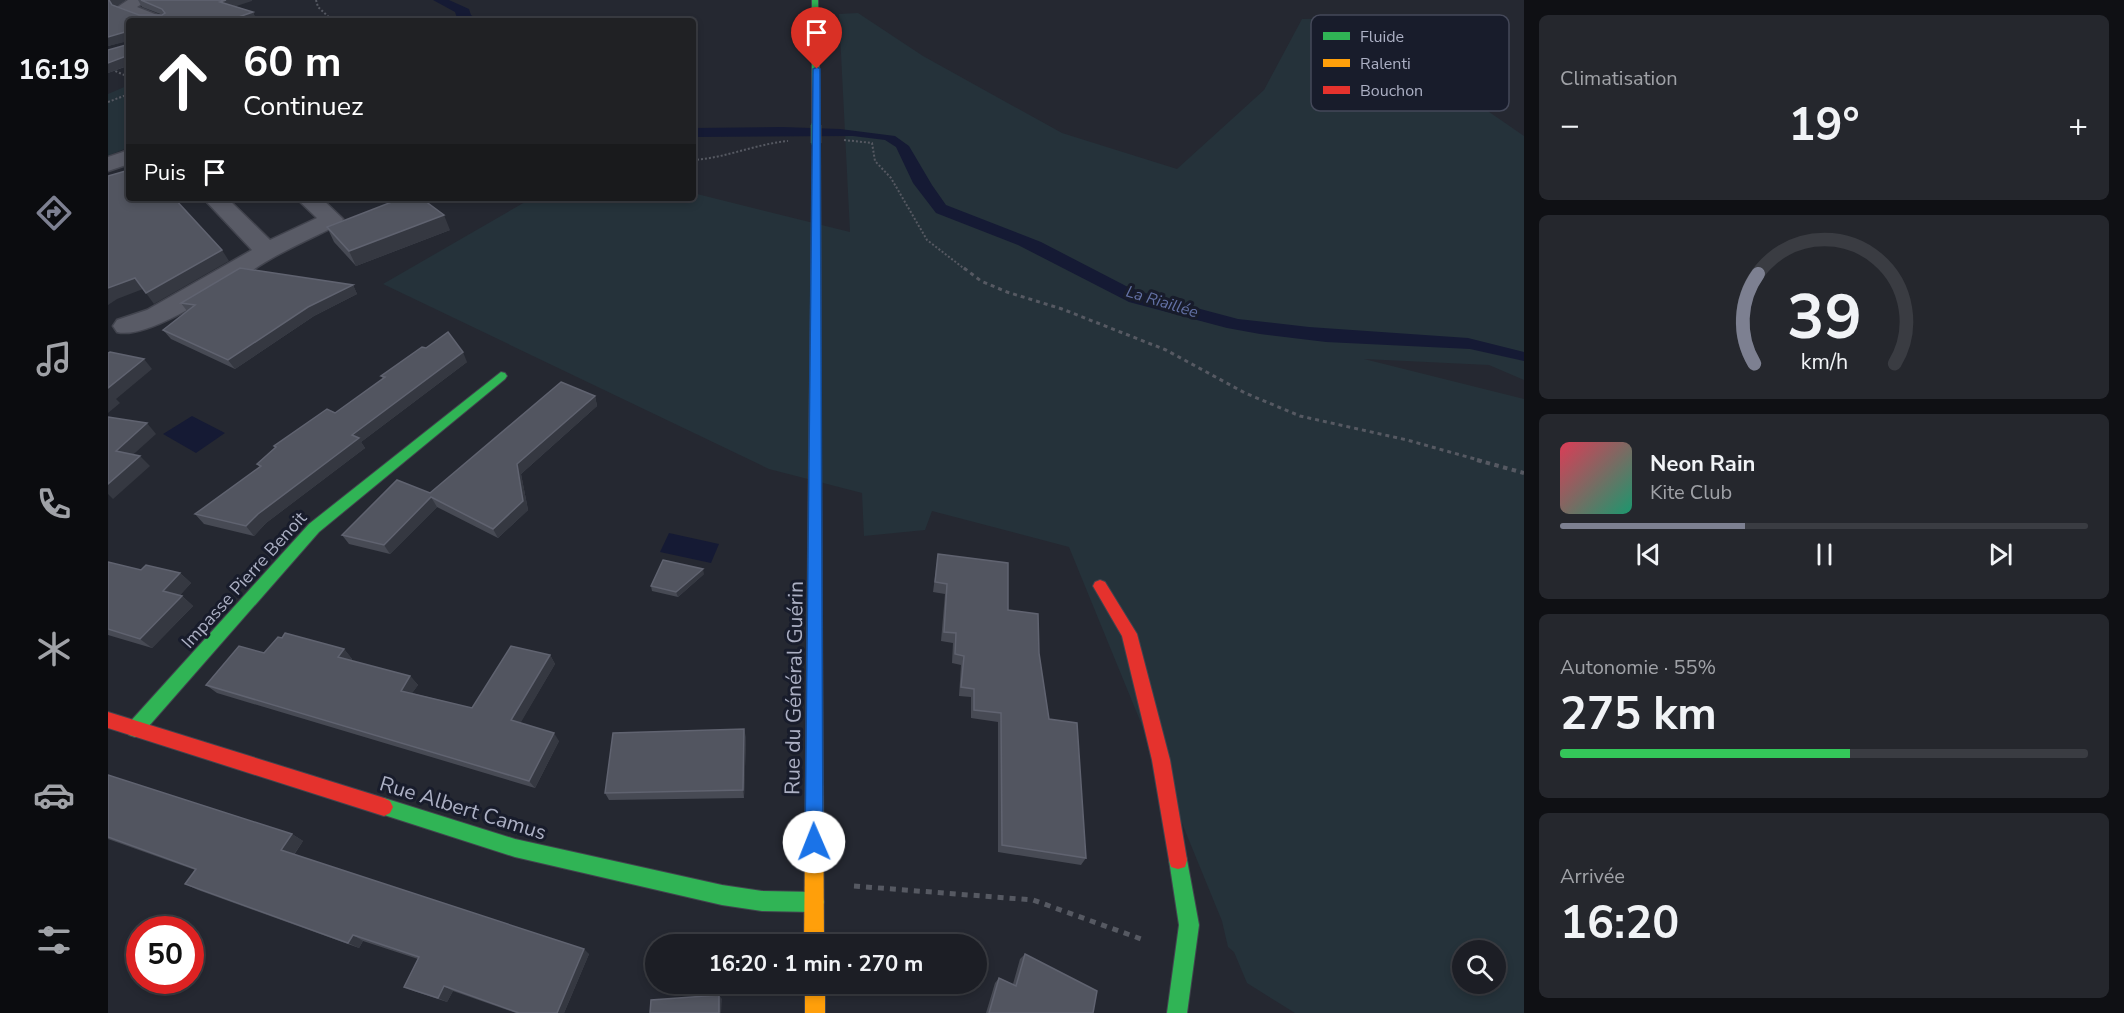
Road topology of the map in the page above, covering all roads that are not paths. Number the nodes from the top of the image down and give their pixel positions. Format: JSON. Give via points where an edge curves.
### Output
{"nodes":[{"id":1,"x":140,"y":0,"type":"edge"},
{"id":2,"x":815,"y":0,"type":"edge"},
{"id":3,"x":151,"y":18,"type":"edge"},
{"id":4,"x":126,"y":157,"type":"edge"},
{"id":5,"x":108,"y":165,"type":"edge"},
{"id":6,"x":217,"y":201,"type":"edge"},
{"id":7,"x":311,"y":201,"type":"edge"},
{"id":8,"x":267,"y":251,"type":"junction"},
{"id":9,"x":114,"y":330,"type":"edge"},
{"id":10,"x":501,"y":376,"type":"dead end"},
{"id":11,"x":1100,"y":586,"type":"dead end"},
{"id":12,"x":108,"y":720,"type":"edge"},
{"id":13,"x":135,"y":729,"type":"junction"},
{"id":14,"x":814,"y":902,"type":"junction"},
{"id":15,"x":814,"y":934,"type":"edge"},
{"id":16,"x":814,"y":994,"type":"edge"},
{"id":17,"x":814,"y":1013,"type":"edge"},
{"id":18,"x":1177,"y":1013,"type":"edge"}],
"edges":[{"from":1,"to":3,"type":"street","via":[[124,8]]},
{"from":2,"to":14,"type":"main road","name":"Rue du Général Guérin","bridge":true},
{"from":4,"to":5,"type":"street"},
{"from":6,"to":8,"type":"street"},
{"from":7,"to":8,"type":"street","via":[[332,219]]},
{"from":8,"to":9,"type":"street","via":[[156,316]]},
{"from":10,"to":13,"type":"main road","name":"Impasse Pierre Benoit","via":[[314,528]]},
{"from":11,"to":18,"type":"main road","via":[[1129,634],[1161,760],[1189,925]]},
{"from":12,"to":13,"type":"main road","name":"Rue Albert Camus"},
{"from":13,"to":14,"type":"main road","name":"Rue Albert Camus","via":[[515,848],[722,895]]},
{"from":14,"to":15,"type":"main road","name":"Rue du Général Guérin"},
{"from":16,"to":17,"type":"main road"}]}
